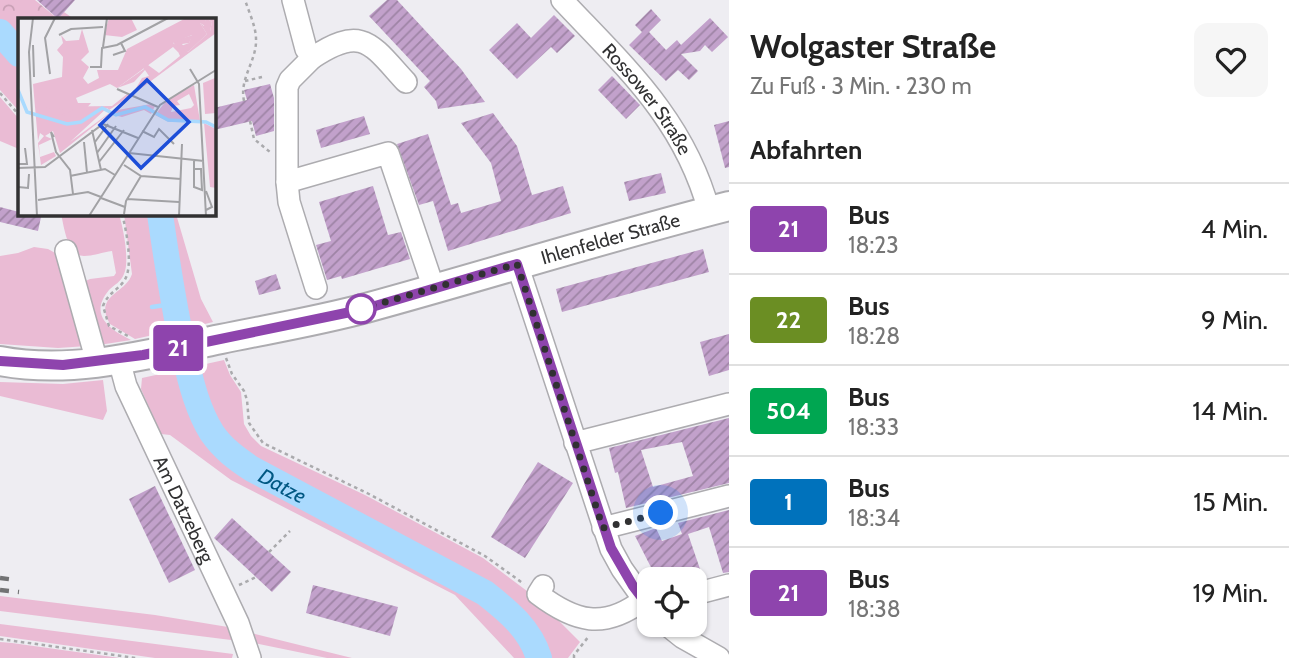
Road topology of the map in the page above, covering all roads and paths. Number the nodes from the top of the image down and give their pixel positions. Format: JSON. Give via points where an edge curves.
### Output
{"nodes":[{"id":1,"x":245,"y":0,"type":"edge"},
{"id":2,"x":293,"y":0,"type":"edge"},
{"id":3,"x":562,"y":0,"type":"edge"},
{"id":4,"x":312,"y":58,"type":"junction"},
{"id":5,"x":262,"y":77,"type":"dead end"},
{"id":6,"x":244,"y":82,"type":"junction"},
{"id":7,"x":406,"y":82,"type":"dead end"},
{"id":8,"x":0,"y":93,"type":"edge"},
{"id":9,"x":244,"y":100,"type":"dead end"},
{"id":10,"x":18,"y":114,"type":"edge"},
{"id":11,"x":250,"y":121,"type":"dead end"},
{"id":12,"x":288,"y":157,"type":"junction"},
{"id":13,"x":287,"y":182,"type":"junction"},
{"id":14,"x":719,"y":209,"type":"edge"},
{"id":15,"x":121,"y":215,"type":"edge"},
{"id":16,"x":66,"y":251,"type":"dead end"},
{"id":17,"x":517,"y":264,"type":"junction"},
{"id":18,"x":316,"y":288,"type":"dead end"},
{"id":19,"x":434,"y":289,"type":"junction"},
{"id":20,"x":126,"y":354,"type":"junction"},
{"id":21,"x":227,"y":360,"type":"dead end"},
{"id":22,"x":0,"y":361,"type":"edge"},
{"id":23,"x":729,"y":404,"type":"edge"},
{"id":24,"x":575,"y":443,"type":"junction"},
{"id":25,"x":729,"y":496,"type":"edge"},
{"id":26,"x":603,"y":528,"type":"junction"},
{"id":27,"x":290,"y":531,"type":"dead end"},
{"id":28,"x":269,"y":552,"type":"dead end"},
{"id":29,"x":729,"y":585,"type":"edge"},
{"id":30,"x":541,"y":590,"type":"joint"},
{"id":31,"x":637,"y":590,"type":"edge"},
{"id":32,"x":707,"y":591,"type":"edge"},
{"id":33,"x":637,"y":608,"type":"edge"},
{"id":34,"x":681,"y":637,"type":"edge"},
{"id":35,"x":0,"y":639,"type":"edge"},
{"id":36,"x":136,"y":658,"type":"edge"},
{"id":37,"x":250,"y":658,"type":"edge"},
{"id":38,"x":719,"y":658,"type":"edge"}],
"edges":[{"from":1,"to":6,"type":"path","via":[[257,38]]},
{"from":2,"to":4,"type":"street"},
{"from":3,"to":14,"type":"street","name":"Rossower Straße","via":[[649,93]]},
{"from":4,"to":7,"type":"street","via":[[349,39],[359,40],[374,47]]},
{"from":4,"to":12,"type":"street","via":[[287,87]]},
{"from":5,"to":6,"type":"path"},
{"from":6,"to":9,"type":"path"},
{"from":8,"to":10,"type":"path"},
{"from":11,"to":12,"type":"path","via":[[258,144]]},
{"from":12,"to":13,"type":"street"},
{"from":13,"to":18,"type":"street"},
{"from":13,"to":19,"type":"street","via":[[387,153]]},
{"from":14,"to":17,"type":"main road","name":"Ihlenfelder Straße"},
{"from":15,"to":20,"type":"path","via":[[128,272],[103,306]]},
{"from":16,"to":20,"type":"street","name":"Am Datzeberg"},
{"from":17,"to":19,"type":"main road","name":"Ihlenfelder Straße"},
{"from":17,"to":24,"type":"street"},
{"from":19,"to":20,"type":"main road","name":"Ihlenfelder Straße","via":[[365,309],[189,346]]},
{"from":20,"to":22,"type":"main road","name":"Ihlenfelder Straße","via":[[63,365]]},
{"from":20,"to":37,"type":"street","name":"Am Datzeberg","via":[[126,386],[238,623]]},
{"from":21,"to":30,"type":"path","via":[[244,391],[249,423],[263,443],[367,493]]},
{"from":23,"to":24,"type":"street"},
{"from":24,"to":26,"type":"street"},
{"from":25,"to":26,"type":"street"},
{"from":26,"to":31,"type":"street"},
{"from":27,"to":28,"type":"path"},
{"from":29,"to":32,"type":"street"},
{"from":30,"to":33,"type":"street","via":[[556,609],[583,619],[606,619]]},
{"from":34,"to":38,"type":"street"},
{"from":35,"to":36,"type":"path"}]}
